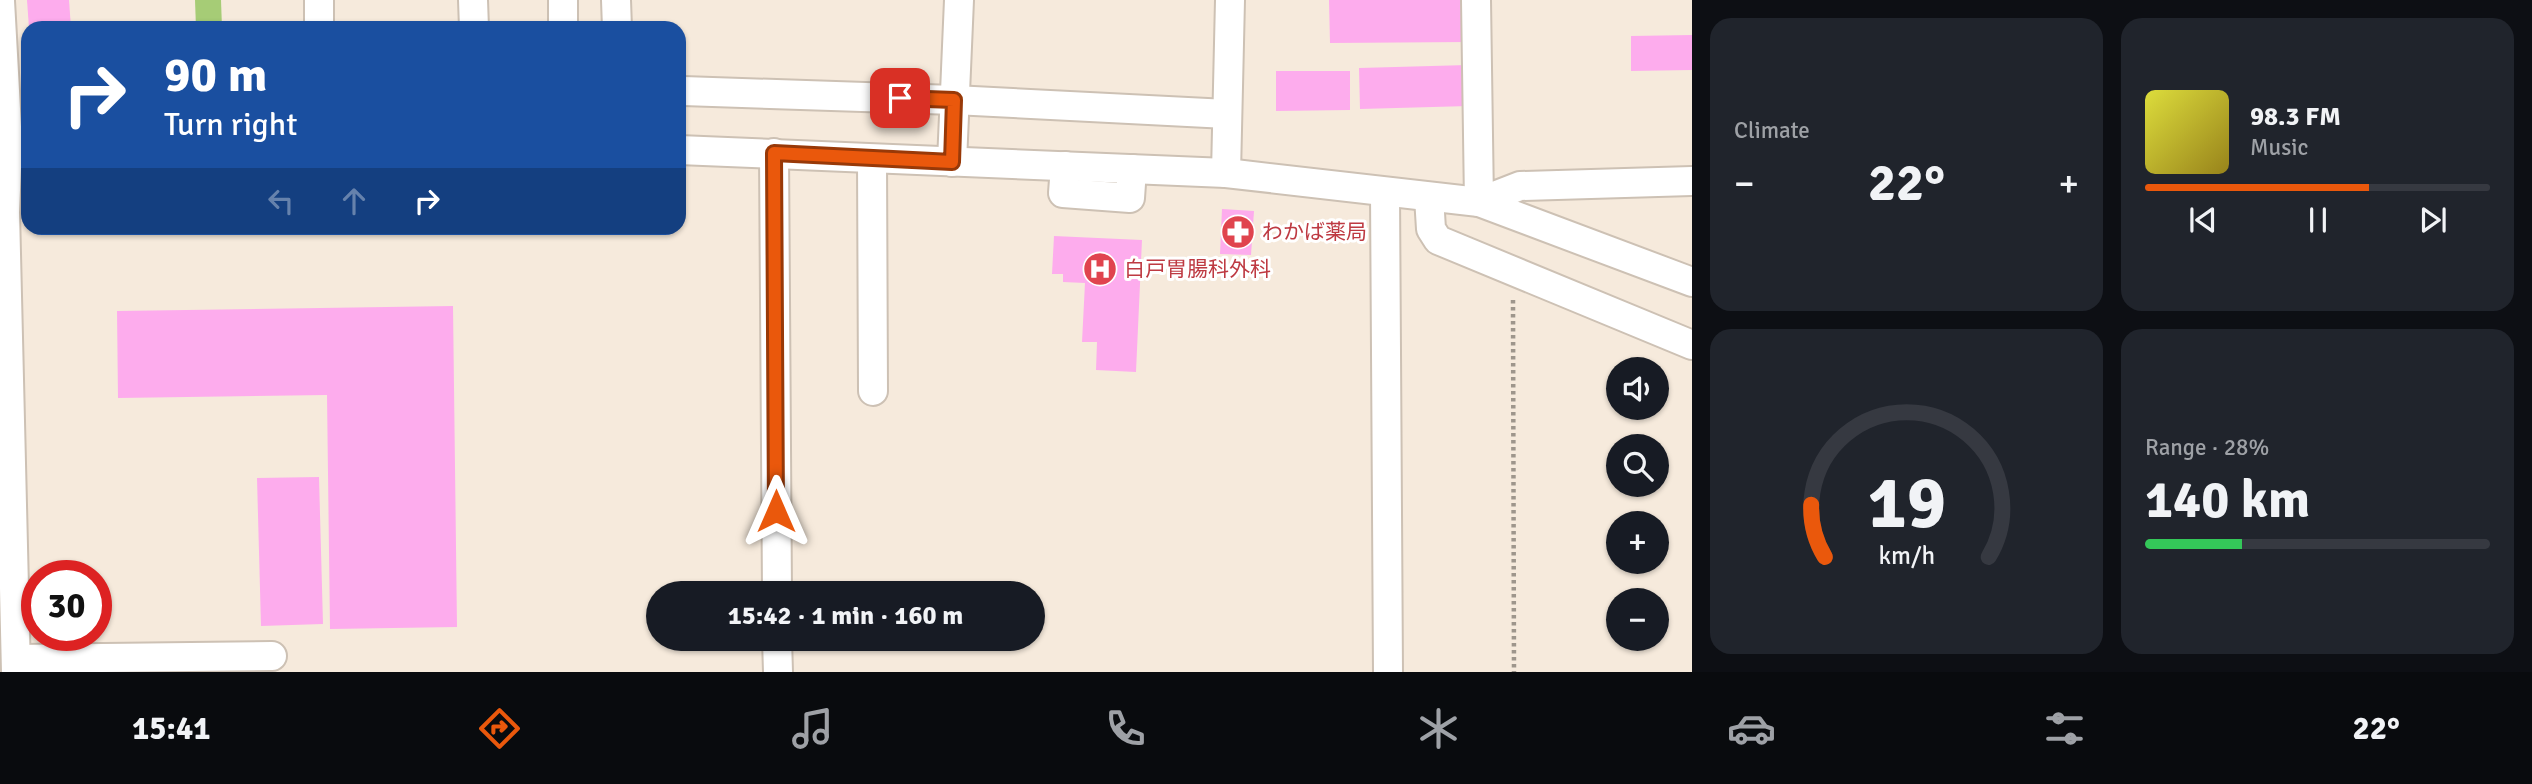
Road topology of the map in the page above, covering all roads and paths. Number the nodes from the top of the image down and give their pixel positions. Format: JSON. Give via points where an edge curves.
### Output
{"nodes":[{"id":1,"x":319,"y":0,"type":"edge"},
{"id":2,"x":473,"y":0,"type":"edge"},
{"id":3,"x":563,"y":0,"type":"edge"},
{"id":4,"x":616,"y":0,"type":"edge"},
{"id":5,"x":958,"y":0,"type":"edge"},
{"id":6,"x":1230,"y":0,"type":"edge"},
{"id":7,"x":1476,"y":0,"type":"edge"},
{"id":8,"x":0,"y":1,"type":"edge"},
{"id":9,"x":318,"y":21,"type":"edge"},
{"id":10,"x":474,"y":21,"type":"edge"},
{"id":11,"x":563,"y":21,"type":"edge"},
{"id":12,"x":617,"y":21,"type":"edge"},
{"id":13,"x":686,"y":91,"type":"edge"},
{"id":14,"x":954,"y":100,"type":"junction"},
{"id":15,"x":1227,"y":114,"type":"junction"},
{"id":16,"x":12,"y":144,"type":"edge"},
{"id":17,"x":686,"y":150,"type":"edge"},
{"id":18,"x":774,"y":153,"type":"junction"},
{"id":19,"x":872,"y":159,"type":"junction"},
{"id":20,"x":952,"y":162,"type":"junction"},
{"id":21,"x":1226,"y":173,"type":"junction"},
{"id":22,"x":1692,"y":181,"type":"edge"},
{"id":23,"x":1385,"y":192,"type":"junction"},
{"id":24,"x":1429,"y":197,"type":"junction"},
{"id":25,"x":1479,"y":202,"type":"junction"},
{"id":26,"x":1513,"y":271,"type":"junction"},
{"id":27,"x":1692,"y":282,"type":"edge"},
{"id":28,"x":1692,"y":345,"type":"edge"},
{"id":29,"x":873,"y":391,"type":"dead end"},
{"id":30,"x":777,"y":581,"type":"edge"},
{"id":31,"x":777,"y":651,"type":"edge"},
{"id":32,"x":272,"y":656,"type":"dead end"},
{"id":33,"x":16,"y":665,"type":"edge"},
{"id":34,"x":778,"y":672,"type":"edge"},
{"id":35,"x":1388,"y":672,"type":"edge"},
{"id":36,"x":1514,"y":672,"type":"edge"}],
"edges":[{"from":1,"to":9,"type":"street"},
{"from":2,"to":10,"type":"street"},
{"from":3,"to":11,"type":"street"},
{"from":4,"to":12,"type":"street"},
{"from":5,"to":14,"type":"street"},
{"from":6,"to":15,"type":"street"},
{"from":7,"to":25,"type":"street"},
{"from":8,"to":16,"type":"street"},
{"from":13,"to":14,"type":"street"},
{"from":14,"to":15,"type":"street"},
{"from":14,"to":20,"type":"street"},
{"from":15,"to":21,"type":"street"},
{"from":16,"to":33,"type":"street","via":[[5,212]]},
{"from":17,"to":18,"type":"street"},
{"from":18,"to":19,"type":"street"},
{"from":18,"to":30,"type":"street"},
{"from":19,"to":20,"type":"street"},
{"from":19,"to":29,"type":"street"},
{"from":20,"to":21,"type":"street"},
{"from":21,"to":23,"type":"street"},
{"from":22,"to":25,"type":"street","via":[[1520,186]]},
{"from":23,"to":24,"type":"street"},
{"from":23,"to":35,"type":"street"},
{"from":24,"to":25,"type":"street"},
{"from":24,"to":26,"type":"street","via":[[1431,229],[1438,240]]},
{"from":25,"to":27,"type":"street"},
{"from":26,"to":28,"type":"street"},
{"from":26,"to":36,"type":"path"},
{"from":31,"to":34,"type":"street"},
{"from":32,"to":33,"type":"street"}]}
